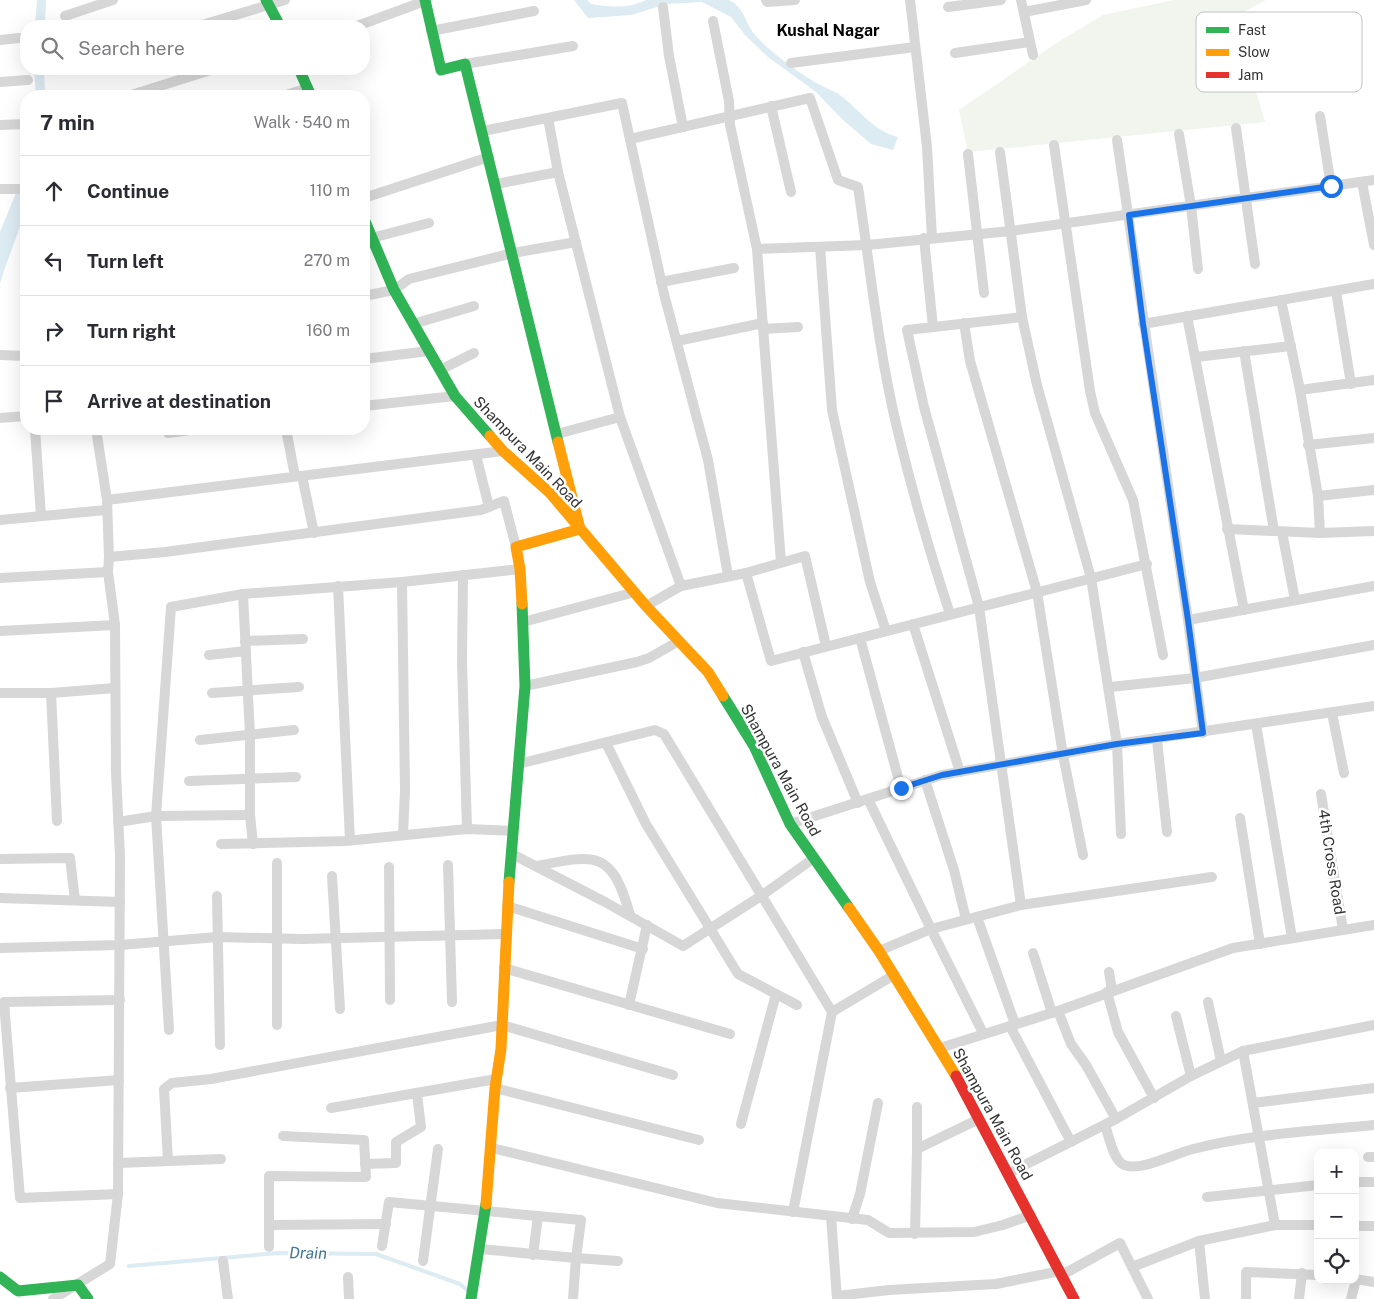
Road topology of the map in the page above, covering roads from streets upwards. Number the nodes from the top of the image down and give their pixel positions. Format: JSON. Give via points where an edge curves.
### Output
{"nodes":[{"id":1,"x":113,"y":0,"type":"edge"},
{"id":2,"x":284,"y":0,"type":"edge"},
{"id":3,"x":425,"y":0,"type":"edge"},
{"id":4,"x":766,"y":0,"type":"edge"},
{"id":5,"x":795,"y":0,"type":"edge"},
{"id":6,"x":910,"y":0,"type":"edge"},
{"id":7,"x":1001,"y":0,"type":"edge"},
{"id":8,"x":1021,"y":0,"type":"edge"},
{"id":9,"x":1086,"y":0,"type":"edge"},
{"id":10,"x":268,"y":3,"type":"edge"},
{"id":11,"x":663,"y":7,"type":"dead end"},
{"id":12,"x":948,"y":7,"type":"dead end"},
{"id":13,"x":534,"y":11,"type":"dead end"},
{"id":14,"x":1024,"y":12,"type":"junction"},
{"id":15,"x":65,"y":16,"type":"dead end"},
{"id":16,"x":217,"y":20,"type":"edge"},
{"id":17,"x":277,"y":20,"type":"edge"},
{"id":18,"x":370,"y":21,"type":"edge"},
{"id":19,"x":713,"y":21,"type":"dead end"},
{"id":20,"x":431,"y":31,"type":"junction"},
{"id":21,"x":19,"y":38,"type":"dead end"},
{"id":22,"x":0,"y":40,"type":"edge"},
{"id":23,"x":1030,"y":42,"type":"junction"},
{"id":24,"x":572,"y":46,"type":"dead end"},
{"id":25,"x":916,"y":48,"type":"junction"},
{"id":26,"x":955,"y":53,"type":"dead end"},
{"id":27,"x":1033,"y":55,"type":"dead end"},
{"id":28,"x":791,"y":63,"type":"dead end"},
{"id":29,"x":465,"y":64,"type":"junction"},
{"id":30,"x":195,"y":75,"type":"edge"},
{"id":31,"x":302,"y":75,"type":"edge"},
{"id":32,"x":28,"y":80,"type":"dead end"},
{"id":33,"x":0,"y":82,"type":"edge"},
{"id":34,"x":147,"y":90,"type":"edge"},
{"id":35,"x":308,"y":90,"type":"edge"},
{"id":36,"x":771,"y":106,"type":"junction"},
{"id":37,"x":730,"y":116,"type":"junction"},
{"id":38,"x":1320,"y":116,"type":"dead end"},
{"id":39,"x":548,"y":118,"type":"junction"},
{"id":40,"x":20,"y":124,"type":"edge"},
{"id":41,"x":0,"y":125,"type":"edge"},
{"id":42,"x":683,"y":127,"type":"junction"},
{"id":43,"x":1236,"y":128,"type":"dead end"},
{"id":44,"x":483,"y":132,"type":"junction"},
{"id":45,"x":1179,"y":134,"type":"dead end"},
{"id":46,"x":630,"y":139,"type":"junction"},
{"id":47,"x":1117,"y":140,"type":"dead end"},
{"id":48,"x":1054,"y":145,"type":"dead end"},
{"id":49,"x":1000,"y":152,"type":"dead end"},
{"id":50,"x":968,"y":154,"type":"dead end"},
{"id":51,"x":489,"y":157,"type":"junction"},
{"id":52,"x":558,"y":172,"type":"junction"},
{"id":53,"x":1374,"y":180,"type":"edge"},
{"id":54,"x":1362,"y":182,"type":"junction"},
{"id":55,"x":496,"y":184,"type":"junction"},
{"id":56,"x":1331,"y":186,"type":"junction"},
{"id":57,"x":20,"y":189,"type":"edge"},
{"id":58,"x":0,"y":190,"type":"edge"},
{"id":59,"x":791,"y":192,"type":"dead end"},
{"id":60,"x":370,"y":196,"type":"edge"},
{"id":61,"x":1246,"y":198,"type":"junction"},
{"id":62,"x":1191,"y":206,"type":"junction"},
{"id":63,"x":1129,"y":215,"type":"junction"},
{"id":64,"x":429,"y":223,"type":"dead end"},
{"id":65,"x":1066,"y":224,"type":"junction"},
{"id":66,"x":1011,"y":231,"type":"junction"},
{"id":67,"x":977,"y":234,"type":"junction"},
{"id":68,"x":928,"y":238,"type":"junction"},
{"id":69,"x":370,"y":239,"type":"edge"},
{"id":70,"x":576,"y":242,"type":"junction"},
{"id":71,"x":370,"y":244,"type":"edge"},
{"id":72,"x":867,"y":245,"type":"junction"},
{"id":73,"x":1374,"y":245,"type":"edge"},
{"id":74,"x":820,"y":247,"type":"junction"},
{"id":75,"x":757,"y":249,"type":"junction"},
{"id":76,"x":513,"y":253,"type":"junction"},
{"id":77,"x":1255,"y":264,"type":"dead end"},
{"id":78,"x":734,"y":268,"type":"dead end"},
{"id":79,"x":1198,"y":269,"type":"dead end"},
{"id":80,"x":661,"y":282,"type":"junction"},
{"id":81,"x":1374,"y":284,"type":"edge"},
{"id":82,"x":394,"y":290,"type":"junction"},
{"id":83,"x":1336,"y":291,"type":"junction"},
{"id":84,"x":984,"y":293,"type":"dead end"},
{"id":85,"x":370,"y":295,"type":"edge"},
{"id":86,"x":1281,"y":300,"type":"junction"},
{"id":87,"x":474,"y":306,"type":"dead end"},
{"id":88,"x":1187,"y":316,"type":"junction"},
{"id":89,"x":1022,"y":317,"type":"junction"},
{"id":90,"x":964,"y":323,"type":"junction"},
{"id":91,"x":413,"y":324,"type":"junction"},
{"id":92,"x":1143,"y":324,"type":"junction"},
{"id":93,"x":763,"y":326,"type":"junction"},
{"id":94,"x":798,"y":327,"type":"dead end"},
{"id":95,"x":933,"y":327,"type":"junction"},
{"id":96,"x":677,"y":341,"type":"junction"},
{"id":97,"x":1291,"y":346,"type":"junction"},
{"id":98,"x":429,"y":351,"type":"junction"},
{"id":99,"x":1244,"y":351,"type":"junction"},
{"id":100,"x":474,"y":353,"type":"dead end"},
{"id":101,"x":0,"y":355,"type":"edge"},
{"id":102,"x":20,"y":356,"type":"edge"},
{"id":103,"x":1196,"y":357,"type":"junction"},
{"id":104,"x":370,"y":358,"type":"edge"},
{"id":105,"x":440,"y":370,"type":"junction"},
{"id":106,"x":1374,"y":380,"type":"edge"},
{"id":107,"x":1351,"y":384,"type":"junction"},
{"id":108,"x":1300,"y":390,"type":"junction"},
{"id":109,"x":455,"y":396,"type":"junction"},
{"id":110,"x":370,"y":405,"type":"edge"},
{"id":111,"x":20,"y":416,"type":"edge"},
{"id":112,"x":620,"y":417,"type":"junction"},
{"id":113,"x":0,"y":418,"type":"edge"},
{"id":114,"x":557,"y":434,"type":"junction"},
{"id":115,"x":35,"y":435,"type":"edge"},
{"id":116,"x":97,"y":435,"type":"edge"},
{"id":117,"x":288,"y":435,"type":"edge"},
{"id":118,"x":1374,"y":438,"type":"edge"},
{"id":119,"x":1308,"y":445,"type":"junction"},
{"id":120,"x":503,"y":451,"type":"junction"},
{"id":121,"x":476,"y":454,"type":"junction"},
{"id":122,"x":299,"y":476,"type":"junction"},
{"id":123,"x":1374,"y":490,"type":"edge"},
{"id":124,"x":1318,"y":496,"type":"junction"},
{"id":125,"x":106,"y":505,"type":"junction"},
{"id":126,"x":489,"y":507,"type":"junction"},
{"id":127,"x":42,"y":516,"type":"junction"},
{"id":128,"x":0,"y":520,"type":"edge"},
{"id":129,"x":580,"y":529,"type":"junction"},
{"id":130,"x":1227,"y":529,"type":"junction"},
{"id":131,"x":1374,"y":531,"type":"edge"},
{"id":132,"x":1278,"y":532,"type":"junction"},
{"id":133,"x":314,"y":533,"type":"junction"},
{"id":134,"x":1320,"y":533,"type":"junction"},
{"id":135,"x":516,"y":547,"type":"junction"},
{"id":136,"x":109,"y":556,"type":"junction"},
{"id":137,"x":781,"y":562,"type":"junction"},
{"id":138,"x":1147,"y":564,"type":"junction"},
{"id":139,"x":520,"y":569,"type":"junction"},
{"id":140,"x":108,"y":572,"type":"junction"},
{"id":141,"x":746,"y":573,"type":"junction"},
{"id":142,"x":463,"y":575,"type":"junction"},
{"id":143,"x":728,"y":576,"type":"junction"},
{"id":144,"x":0,"y":578,"type":"edge"},
{"id":145,"x":1091,"y":578,"type":"junction"},
{"id":146,"x":402,"y":582,"type":"junction"},
{"id":147,"x":338,"y":586,"type":"junction"},
{"id":148,"x":681,"y":586,"type":"junction"},
{"id":149,"x":1374,"y":586,"type":"edge"},
{"id":150,"x":635,"y":592,"type":"junction"},
{"id":151,"x":1037,"y":592,"type":"junction"},
{"id":152,"x":243,"y":594,"type":"junction"},
{"id":153,"x":1295,"y":600,"type":"junction"},
{"id":154,"x":646,"y":606,"type":"junction"},
{"id":155,"x":979,"y":607,"type":"junction"},
{"id":156,"x":1244,"y":610,"type":"junction"},
{"id":157,"x":950,"y":614,"type":"junction"},
{"id":158,"x":1188,"y":620,"type":"junction"},
{"id":159,"x":523,"y":622,"type":"junction"},
{"id":160,"x":914,"y":624,"type":"junction"},
{"id":161,"x":115,"y":625,"type":"junction"},
{"id":162,"x":0,"y":631,"type":"edge"},
{"id":163,"x":886,"y":631,"type":"junction"},
{"id":164,"x":860,"y":638,"type":"junction"},
{"id":165,"x":303,"y":639,"type":"dead end"},
{"id":166,"x":679,"y":641,"type":"junction"},
{"id":167,"x":1374,"y":645,"type":"edge"},
{"id":168,"x":245,"y":646,"type":"junction"},
{"id":169,"x":826,"y":646,"type":"junction"},
{"id":170,"x":803,"y":652,"type":"junction"},
{"id":171,"x":209,"y":655,"type":"dead end"},
{"id":172,"x":1163,"y":655,"type":"dead end"},
{"id":173,"x":1195,"y":678,"type":"junction"},
{"id":174,"x":525,"y":686,"type":"junction"},
{"id":175,"x":299,"y":687,"type":"dead end"},
{"id":176,"x":1110,"y":687,"type":"junction"},
{"id":177,"x":115,"y":688,"type":"junction"},
{"id":178,"x":247,"y":690,"type":"junction"},
{"id":179,"x":0,"y":693,"type":"edge"},
{"id":180,"x":51,"y":693,"type":"junction"},
{"id":181,"x":212,"y":693,"type":"dead end"},
{"id":182,"x":1374,"y":706,"type":"edge"},
{"id":183,"x":1332,"y":713,"type":"junction"},
{"id":184,"x":1256,"y":724,"type":"junction"},
{"id":185,"x":294,"y":730,"type":"dead end"},
{"id":186,"x":1203,"y":733,"type":"junction"},
{"id":187,"x":250,"y":735,"type":"junction"},
{"id":188,"x":200,"y":740,"type":"dead end"},
{"id":189,"x":1157,"y":740,"type":"junction"},
{"id":190,"x":606,"y":742,"type":"junction"},
{"id":191,"x":1117,"y":744,"type":"junction"},
{"id":192,"x":1063,"y":755,"type":"junction"},
{"id":193,"x":518,"y":764,"type":"junction"},
{"id":194,"x":1003,"y":765,"type":"junction"},
{"id":195,"x":960,"y":772,"type":"junction"},
{"id":196,"x":1344,"y":773,"type":"dead end"},
{"id":197,"x":296,"y":776,"type":"dead end"},
{"id":198,"x":250,"y":779,"type":"junction"},
{"id":199,"x":925,"y":780,"type":"junction"},
{"id":200,"x":189,"y":781,"type":"dead end"},
{"id":201,"x":901,"y":788,"type":"junction"},
{"id":202,"x":1321,"y":794,"type":"dead end"},
{"id":203,"x":868,"y":799,"type":"junction"},
{"id":204,"x":858,"y":803,"type":"junction"},
{"id":205,"x":156,"y":816,"type":"junction"},
{"id":206,"x":250,"y":816,"type":"junction"},
{"id":207,"x":1240,"y":818,"type":"dead end"},
{"id":208,"x":57,"y":821,"type":"dead end"},
{"id":209,"x":118,"y":822,"type":"junction"},
{"id":210,"x":790,"y":824,"type":"junction"},
{"id":211,"x":467,"y":829,"type":"junction"},
{"id":212,"x":513,"y":831,"type":"junction"},
{"id":213,"x":1167,"y":832,"type":"dead end"},
{"id":214,"x":403,"y":834,"type":"junction"},
{"id":215,"x":1121,"y":834,"type":"dead end"},
{"id":216,"x":350,"y":840,"type":"junction"},
{"id":217,"x":221,"y":844,"type":"dead end"},
{"id":218,"x":253,"y":844,"type":"junction"},
{"id":219,"x":512,"y":854,"type":"junction"},
{"id":220,"x":1083,"y":854,"type":"dead end"},
{"id":221,"x":814,"y":858,"type":"junction"},
{"id":222,"x":0,"y":859,"type":"edge"},
{"id":223,"x":276,"y":863,"type":"dead end"},
{"id":224,"x":448,"y":865,"type":"dead end"},
{"id":225,"x":537,"y":866,"type":"junction"},
{"id":226,"x":389,"y":867,"type":"dead end"},
{"id":227,"x":332,"y":876,"type":"dead end"},
{"id":228,"x":1212,"y":877,"type":"dead end"},
{"id":229,"x":217,"y":896,"type":"dead end"},
{"id":230,"x":761,"y":896,"type":"junction"},
{"id":231,"x":0,"y":898,"type":"edge"},
{"id":232,"x":75,"y":900,"type":"junction"},
{"id":233,"x":120,"y":902,"type":"junction"},
{"id":234,"x":1021,"y":905,"type":"junction"},
{"id":235,"x":507,"y":906,"type":"junction"},
{"id":236,"x":630,"y":916,"type":"junction"},
{"id":237,"x":977,"y":917,"type":"junction"},
{"id":238,"x":966,"y":919,"type":"junction"},
{"id":239,"x":648,"y":925,"type":"junction"},
{"id":240,"x":1374,"y":925,"type":"edge"},
{"id":241,"x":710,"y":929,"type":"junction"},
{"id":242,"x":931,"y":929,"type":"junction"},
{"id":243,"x":1343,"y":930,"type":"junction"},
{"id":244,"x":505,"y":934,"type":"junction"},
{"id":245,"x":450,"y":935,"type":"junction"},
{"id":246,"x":218,"y":937,"type":"junction"},
{"id":247,"x":390,"y":937,"type":"junction"},
{"id":248,"x":278,"y":938,"type":"junction"},
{"id":249,"x":337,"y":938,"type":"junction"},
{"id":250,"x":1292,"y":938,"type":"junction"},
{"id":251,"x":164,"y":941,"type":"junction"},
{"id":252,"x":1260,"y":944,"type":"junction"},
{"id":253,"x":120,"y":945,"type":"junction"},
{"id":254,"x":0,"y":948,"type":"edge"},
{"id":255,"x":642,"y":949,"type":"junction"},
{"id":256,"x":880,"y":951,"type":"junction"},
{"id":257,"x":1032,"y":953,"type":"dead end"},
{"id":258,"x":504,"y":968,"type":"junction"},
{"id":259,"x":1109,"y":972,"type":"dead end"},
{"id":260,"x":894,"y":975,"type":"junction"},
{"id":261,"x":1109,"y":991,"type":"junction"},
{"id":262,"x":776,"y":994,"type":"junction"},
{"id":263,"x":120,"y":1000,"type":"junction"},
{"id":264,"x":390,"y":1000,"type":"dead end"},
{"id":265,"x":452,"y":1002,"type":"dead end"},
{"id":266,"x":1208,"y":1002,"type":"dead end"},
{"id":267,"x":2,"y":1005,"type":"edge"},
{"id":268,"x":629,"y":1005,"type":"junction"},
{"id":269,"x":797,"y":1005,"type":"dead end"},
{"id":270,"x":340,"y":1009,"type":"dead end"},
{"id":271,"x":832,"y":1012,"type":"junction"},
{"id":272,"x":1055,"y":1012,"type":"junction"},
{"id":273,"x":1176,"y":1016,"type":"dead end"},
{"id":274,"x":277,"y":1025,"type":"dead end"},
{"id":275,"x":502,"y":1025,"type":"junction"},
{"id":276,"x":1012,"y":1025,"type":"junction"},
{"id":277,"x":1374,"y":1025,"type":"edge"},
{"id":278,"x":169,"y":1030,"type":"dead end"},
{"id":279,"x":983,"y":1033,"type":"junction"},
{"id":280,"x":730,"y":1034,"type":"dead end"},
{"id":281,"x":220,"y":1045,"type":"dead end"},
{"id":282,"x":940,"y":1048,"type":"junction"},
{"id":283,"x":1243,"y":1051,"type":"junction"},
{"id":284,"x":1221,"y":1061,"type":"junction"},
{"id":285,"x":673,"y":1075,"type":"dead end"},
{"id":286,"x":1191,"y":1076,"type":"junction"},
{"id":287,"x":119,"y":1080,"type":"junction"},
{"id":288,"x":495,"y":1083,"type":"junction"},
{"id":289,"x":10,"y":1088,"type":"junction"},
{"id":290,"x":1374,"y":1088,"type":"edge"},
{"id":291,"x":417,"y":1094,"type":"junction"},
{"id":292,"x":1154,"y":1098,"type":"junction"},
{"id":293,"x":878,"y":1102,"type":"dead end"},
{"id":294,"x":1253,"y":1103,"type":"junction"},
{"id":295,"x":918,"y":1107,"type":"dead end"},
{"id":296,"x":331,"y":1108,"type":"dead end"},
{"id":297,"x":979,"y":1119,"type":"junction"},
{"id":298,"x":1116,"y":1119,"type":"junction"},
{"id":299,"x":741,"y":1124,"type":"dead end"},
{"id":300,"x":1105,"y":1125,"type":"junction"},
{"id":301,"x":1374,"y":1125,"type":"edge"},
{"id":302,"x":284,"y":1136,"type":"dead end"},
{"id":303,"x":1259,"y":1136,"type":"junction"},
{"id":304,"x":699,"y":1140,"type":"dead end"},
{"id":305,"x":1071,"y":1142,"type":"junction"},
{"id":306,"x":492,"y":1148,"type":"junction"},
{"id":307,"x":438,"y":1149,"type":"dead end"},
{"id":308,"x":918,"y":1150,"type":"junction"},
{"id":309,"x":220,"y":1158,"type":"dead end"},
{"id":310,"x":168,"y":1161,"type":"junction"},
{"id":311,"x":118,"y":1164,"type":"junction"},
{"id":312,"x":365,"y":1164,"type":"junction"},
{"id":313,"x":1009,"y":1173,"type":"junction"},
{"id":314,"x":1359,"y":1182,"type":"edge"},
{"id":315,"x":1374,"y":1182,"type":"edge"},
{"id":316,"x":1314,"y":1185,"type":"edge"},
{"id":317,"x":1269,"y":1189,"type":"junction"},
{"id":318,"x":118,"y":1194,"type":"junction"},
{"id":319,"x":1207,"y":1197,"type":"dead end"},
{"id":320,"x":430,"y":1207,"type":"junction"},
{"id":321,"x":486,"y":1211,"type":"junction"},
{"id":322,"x":794,"y":1212,"type":"junction"},
{"id":323,"x":1030,"y":1214,"type":"junction"},
{"id":324,"x":538,"y":1216,"type":"junction"},
{"id":325,"x":830,"y":1216,"type":"junction"},
{"id":326,"x":852,"y":1219,"type":"junction"},
{"id":327,"x":386,"y":1224,"type":"junction"},
{"id":328,"x":269,"y":1225,"type":"junction"},
{"id":329,"x":1275,"y":1225,"type":"junction"},
{"id":330,"x":1314,"y":1225,"type":"edge"},
{"id":331,"x":1359,"y":1226,"type":"edge"},
{"id":332,"x":1374,"y":1226,"type":"edge"},
{"id":333,"x":915,"y":1234,"type":"junction"},
{"id":334,"x":1199,"y":1242,"type":"junction"},
{"id":335,"x":382,"y":1246,"type":"dead end"},
{"id":336,"x":270,"y":1247,"type":"dead end"},
{"id":337,"x":480,"y":1249,"type":"junction"},
{"id":338,"x":533,"y":1255,"type":"junction"},
{"id":339,"x":576,"y":1258,"type":"junction"},
{"id":340,"x":223,"y":1261,"type":"dead end"},
{"id":341,"x":423,"y":1261,"type":"dead end"},
{"id":342,"x":618,"y":1261,"type":"dead end"},
{"id":343,"x":1132,"y":1268,"type":"junction"},
{"id":344,"x":1061,"y":1273,"type":"junction"},
{"id":345,"x":1302,"y":1273,"type":"junction"},
{"id":346,"x":1314,"y":1274,"type":"edge"},
{"id":347,"x":0,"y":1277,"type":"edge"},
{"id":348,"x":348,"y":1277,"type":"dead end"},
{"id":349,"x":1359,"y":1280,"type":"edge"},
{"id":350,"x":1374,"y":1282,"type":"edge"},
{"id":351,"x":1355,"y":1284,"type":"edge"},
{"id":352,"x":78,"y":1285,"type":"junction"},
{"id":353,"x":472,"y":1293,"type":"edge"},
{"id":354,"x":837,"y":1297,"type":"edge"},
{"id":355,"x":53,"y":1299,"type":"edge"},
{"id":356,"x":88,"y":1299,"type":"edge"},
{"id":357,"x":228,"y":1299,"type":"edge"},
{"id":358,"x":350,"y":1299,"type":"edge"},
{"id":359,"x":573,"y":1299,"type":"edge"},
{"id":360,"x":1074,"y":1299,"type":"edge"},
{"id":361,"x":1148,"y":1299,"type":"edge"},
{"id":362,"x":1205,"y":1299,"type":"edge"},
{"id":363,"x":1246,"y":1299,"type":"edge"},
{"id":364,"x":1299,"y":1299,"type":"edge"},
{"id":365,"x":1351,"y":1299,"type":"edge"}],
"edges":[{"from":1,"to":15,"type":"street"},
{"from":2,"to":10,"type":"street"},
{"from":3,"to":18,"type":"street"},
{"from":3,"to":20,"type":"street"},
{"from":4,"to":5,"type":"street"},
{"from":6,"to":25,"type":"street"},
{"from":7,"to":12,"type":"street"},
{"from":8,"to":14,"type":"street"},
{"from":9,"to":14,"type":"street"},
{"from":10,"to":16,"type":"street"},
{"from":10,"to":17,"type":"street"},
{"from":11,"to":42,"type":"street"},
{"from":13,"to":20,"type":"street"},
{"from":14,"to":23,"type":"street"},
{"from":19,"to":37,"type":"street"},
{"from":20,"to":29,"type":"street","via":[[441,70]]},
{"from":21,"to":22,"type":"street"},
{"from":23,"to":26,"type":"street"},
{"from":23,"to":27,"type":"street"},
{"from":24,"to":29,"type":"street"},
{"from":25,"to":28,"type":"street"},
{"from":25,"to":68,"type":"street","via":[[927,147]]},
{"from":29,"to":44,"type":"street"},
{"from":30,"to":34,"type":"street"},
{"from":31,"to":35,"type":"street"},
{"from":32,"to":33,"type":"street"},
{"from":36,"to":37,"type":"street"},
{"from":36,"to":59,"type":"street"},
{"from":36,"to":72,"type":"street","via":[[810,98],[838,180],[858,187]]},
{"from":37,"to":42,"type":"street"},
{"from":37,"to":75,"type":"street"},
{"from":38,"to":56,"type":"street"},
{"from":39,"to":44,"type":"street"},
{"from":39,"to":46,"type":"street","via":[[622,103]]},
{"from":39,"to":52,"type":"street"},
{"from":40,"to":41,"type":"street"},
{"from":42,"to":46,"type":"street"},
{"from":43,"to":61,"type":"street"},
{"from":44,"to":51,"type":"street"},
{"from":45,"to":62,"type":"street"},
{"from":46,"to":80,"type":"street"},
{"from":47,"to":63,"type":"street"},
{"from":48,"to":65,"type":"street"},
{"from":49,"to":66,"type":"street"},
{"from":50,"to":67,"type":"street"},
{"from":51,"to":55,"type":"street"},
{"from":51,"to":60,"type":"street"},
{"from":52,"to":55,"type":"street"},
{"from":52,"to":70,"type":"street"},
{"from":53,"to":54,"type":"street"},
{"from":54,"to":56,"type":"street"},
{"from":54,"to":73,"type":"street"},
{"from":55,"to":76,"type":"street"},
{"from":56,"to":61,"type":"street"},
{"from":57,"to":58,"type":"street"},
{"from":61,"to":62,"type":"street"},
{"from":61,"to":77,"type":"street"},
{"from":62,"to":63,"type":"street"},
{"from":62,"to":79,"type":"street"},
{"from":63,"to":65,"type":"street"},
{"from":63,"to":92,"type":"street"},
{"from":64,"to":69,"type":"street"},
{"from":65,"to":66,"type":"street"},
{"from":65,"to":138,"type":"street","via":[[1090,391],[1096,413],[1134,500]]},
{"from":66,"to":67,"type":"street"},
{"from":66,"to":89,"type":"street"},
{"from":67,"to":68,"type":"street"},
{"from":67,"to":84,"type":"street"},
{"from":68,"to":72,"type":"street"},
{"from":68,"to":95,"type":"street"},
{"from":70,"to":76,"type":"street"},
{"from":70,"to":112,"type":"street"},
{"from":71,"to":82,"type":"street","name":"Shampura Main Road"},
{"from":72,"to":74,"type":"street"},
{"from":72,"to":157,"type":"street","via":[[878,328],[897,427],[925,537]]},
{"from":74,"to":75,"type":"street"},
{"from":74,"to":163,"type":"street","via":[[832,410],[870,582]]},
{"from":75,"to":93,"type":"street"},
{"from":76,"to":82,"type":"street","via":[[409,279]]},
{"from":76,"to":114,"type":"street"},
{"from":78,"to":80,"type":"street"},
{"from":80,"to":96,"type":"street"},
{"from":81,"to":83,"type":"street"},
{"from":82,"to":85,"type":"street"},
{"from":82,"to":91,"type":"street","name":"Shampura Main Road"},
{"from":83,"to":86,"type":"street"},
{"from":83,"to":107,"type":"street"},
{"from":86,"to":88,"type":"street"},
{"from":86,"to":97,"type":"street"},
{"from":87,"to":91,"type":"street"},
{"from":88,"to":92,"type":"street"},
{"from":88,"to":103,"type":"street"},
{"from":89,"to":90,"type":"street"},
{"from":89,"to":145,"type":"street","via":[[1037,385]]},
{"from":90,"to":95,"type":"street"},
{"from":90,"to":151,"type":"street","via":[[970,361]]},
{"from":91,"to":98,"type":"street","name":"Shampura Main Road"},
{"from":92,"to":158,"type":"street"},
{"from":93,"to":94,"type":"street"},
{"from":93,"to":96,"type":"street"},
{"from":93,"to":137,"type":"street"},
{"from":95,"to":155,"type":"street","via":[[907,330],[924,407]]},
{"from":96,"to":143,"type":"street","via":[[708,460]]},
{"from":97,"to":99,"type":"street"},
{"from":97,"to":108,"type":"street"},
{"from":98,"to":104,"type":"street"},
{"from":98,"to":105,"type":"street","name":"Shampura Main Road"},
{"from":99,"to":103,"type":"street"},
{"from":99,"to":132,"type":"street"},
{"from":100,"to":105,"type":"street"},
{"from":101,"to":102,"type":"street"},
{"from":103,"to":130,"type":"street"},
{"from":105,"to":109,"type":"street","name":"Shampura Main Road"},
{"from":106,"to":107,"type":"street"},
{"from":107,"to":108,"type":"street"},
{"from":108,"to":119,"type":"street"},
{"from":109,"to":110,"type":"street"},
{"from":109,"to":120,"type":"street","name":"Shampura Main Road"},
{"from":111,"to":113,"type":"street"},
{"from":112,"to":114,"type":"street"},
{"from":112,"to":148,"type":"street"},
{"from":114,"to":129,"type":"street"},
{"from":115,"to":127,"type":"street"},
{"from":116,"to":125,"type":"street"},
{"from":117,"to":122,"type":"street"},
{"from":118,"to":119,"type":"street"},
{"from":119,"to":124,"type":"street"},
{"from":120,"to":121,"type":"street"},
{"from":120,"to":129,"type":"street","name":"Shampura Main Road","via":[[550,493]]},
{"from":121,"to":122,"type":"street"},
{"from":121,"to":126,"type":"street"},
{"from":122,"to":125,"type":"street"},
{"from":122,"to":133,"type":"street"},
{"from":123,"to":124,"type":"street"},
{"from":124,"to":134,"type":"street"},
{"from":125,"to":127,"type":"street"},
{"from":125,"to":136,"type":"street"},
{"from":126,"to":133,"type":"street"},
{"from":126,"to":135,"type":"street","via":[[504,501]]},
{"from":127,"to":128,"type":"street"},
{"from":129,"to":135,"type":"street"},
{"from":129,"to":150,"type":"street","name":"Shampura Main Road"},
{"from":130,"to":132,"type":"street"},
{"from":130,"to":156,"type":"street"},
{"from":131,"to":134,"type":"street"},
{"from":132,"to":134,"type":"street"},
{"from":132,"to":153,"type":"street"},
{"from":133,"to":136,"type":"street"},
{"from":135,"to":139,"type":"street"},
{"from":136,"to":140,"type":"street"},
{"from":137,"to":141,"type":"street"},
{"from":137,"to":169,"type":"street","via":[[805,556]]},
{"from":138,"to":145,"type":"street"},
{"from":138,"to":172,"type":"street"},
{"from":139,"to":142,"type":"street"},
{"from":139,"to":159,"type":"street"},
{"from":140,"to":144,"type":"street"},
{"from":140,"to":161,"type":"street"},
{"from":141,"to":143,"type":"street"},
{"from":141,"to":170,"type":"street","via":[[771,661]]},
{"from":142,"to":146,"type":"street"},
{"from":142,"to":211,"type":"street"},
{"from":143,"to":148,"type":"street"},
{"from":145,"to":151,"type":"street"},
{"from":145,"to":176,"type":"street"},
{"from":146,"to":147,"type":"street"},
{"from":146,"to":214,"type":"street"},
{"from":147,"to":152,"type":"street"},
{"from":147,"to":216,"type":"street"},
{"from":148,"to":154,"type":"street"},
{"from":149,"to":153,"type":"street"},
{"from":150,"to":154,"type":"street","name":"Shampura Main Road"},
{"from":150,"to":159,"type":"street"},
{"from":151,"to":155,"type":"street"},
{"from":151,"to":192,"type":"street"},
{"from":152,"to":168,"type":"street"},
{"from":152,"to":205,"type":"street","via":[[171,607]]},
{"from":153,"to":156,"type":"street"},
{"from":154,"to":166,"type":"street","name":"Shampura Main Road"},
{"from":155,"to":157,"type":"street"},
{"from":155,"to":194,"type":"street"},
{"from":156,"to":158,"type":"street"},
{"from":157,"to":160,"type":"street"},
{"from":158,"to":173,"type":"street"},
{"from":159,"to":174,"type":"street"},
{"from":160,"to":163,"type":"street"},
{"from":160,"to":195,"type":"street"},
{"from":161,"to":162,"type":"street"},
{"from":161,"to":177,"type":"street"},
{"from":163,"to":164,"type":"street"},
{"from":164,"to":169,"type":"street"},
{"from":164,"to":201,"type":"street"},
{"from":165,"to":168,"type":"street"},
{"from":166,"to":174,"type":"street","via":[[637,662]]},
{"from":166,"to":210,"type":"street","name":"Shampura Main Road","via":[[708,672],[754,746]]},
{"from":167,"to":173,"type":"street"},
{"from":168,"to":171,"type":"street"},
{"from":168,"to":178,"type":"street"},
{"from":169,"to":170,"type":"street"},
{"from":170,"to":204,"type":"street","via":[[822,717]]},
{"from":173,"to":176,"type":"street"},
{"from":173,"to":186,"type":"street"},
{"from":174,"to":193,"type":"street"},
{"from":175,"to":178,"type":"street"},
{"from":176,"to":191,"type":"street"},
{"from":177,"to":180,"type":"street"},
{"from":177,"to":209,"type":"street"},
{"from":178,"to":181,"type":"street"},
{"from":178,"to":187,"type":"street"},
{"from":179,"to":180,"type":"street"},
{"from":180,"to":208,"type":"street"},
{"from":182,"to":183,"type":"street"},
{"from":183,"to":184,"type":"street"},
{"from":183,"to":196,"type":"street"},
{"from":184,"to":186,"type":"street"},
{"from":184,"to":250,"type":"street"},
{"from":185,"to":187,"type":"street"},
{"from":186,"to":189,"type":"street"},
{"from":187,"to":188,"type":"street"},
{"from":187,"to":198,"type":"street"},
{"from":189,"to":191,"type":"street"},
{"from":189,"to":213,"type":"street"},
{"from":190,"to":193,"type":"street"},
{"from":190,"to":230,"type":"street","via":[[654,730],[664,734]]},
{"from":190,"to":241,"type":"street","via":[[646,824]]},
{"from":191,"to":192,"type":"street"},
{"from":191,"to":215,"type":"street"},
{"from":192,"to":194,"type":"street"},
{"from":192,"to":220,"type":"street"},
{"from":193,"to":212,"type":"street"},
{"from":194,"to":195,"type":"street"},
{"from":194,"to":234,"type":"street"},
{"from":195,"to":199,"type":"street"},
{"from":197,"to":198,"type":"street"},
{"from":198,"to":200,"type":"street"},
{"from":198,"to":206,"type":"street"},
{"from":199,"to":201,"type":"street"},
{"from":199,"to":238,"type":"street"},
{"from":201,"to":203,"type":"street"},
{"from":202,"to":243,"type":"street","name":"4th Cross Road"},
{"from":203,"to":204,"type":"street"},
{"from":203,"to":242,"type":"street"},
{"from":204,"to":210,"type":"street"},
{"from":205,"to":206,"type":"street"},
{"from":205,"to":209,"type":"street"},
{"from":205,"to":251,"type":"street"},
{"from":206,"to":218,"type":"street"},
{"from":207,"to":252,"type":"street"},
{"from":209,"to":233,"type":"street"},
{"from":210,"to":221,"type":"street","name":"Shampura Main Road"},
{"from":211,"to":212,"type":"street"},
{"from":211,"to":214,"type":"street"},
{"from":212,"to":219,"type":"street"},
{"from":214,"to":216,"type":"street"},
{"from":216,"to":218,"type":"street"},
{"from":217,"to":218,"type":"street"},
{"from":219,"to":225,"type":"street"},
{"from":219,"to":235,"type":"street"},
{"from":221,"to":230,"type":"street"},
{"from":221,"to":256,"type":"street","name":"Shampura Main Road"},
{"from":222,"to":232,"type":"street","via":[[70,858]]},
{"from":223,"to":248,"type":"street"},
{"from":224,"to":245,"type":"street"},
{"from":225,"to":236,"type":"street"},
{"from":225,"to":236,"type":"street","via":[[582,857],[606,864],[623,890]]},
{"from":226,"to":247,"type":"street"},
{"from":227,"to":249,"type":"street"},
{"from":228,"to":234,"type":"street"},
{"from":229,"to":246,"type":"street"},
{"from":230,"to":241,"type":"street"},
{"from":230,"to":271,"type":"street"},
{"from":231,"to":232,"type":"street"},
{"from":232,"to":233,"type":"street"},
{"from":233,"to":253,"type":"street"},
{"from":234,"to":237,"type":"street"},
{"from":235,"to":244,"type":"street"},
{"from":235,"to":255,"type":"street"},
{"from":236,"to":239,"type":"street"},
{"from":237,"to":238,"type":"street"},
{"from":237,"to":276,"type":"street"},
{"from":238,"to":242,"type":"street"},
{"from":239,"to":241,"type":"street","via":[[683,946]]},
{"from":239,"to":255,"type":"street"},
{"from":240,"to":243,"type":"street"},
{"from":241,"to":262,"type":"street","via":[[738,974]]},
{"from":242,"to":256,"type":"street"},
{"from":242,"to":279,"type":"street"},
{"from":243,"to":250,"type":"street"},
{"from":244,"to":245,"type":"street"},
{"from":244,"to":258,"type":"street"},
{"from":245,"to":247,"type":"street"},
{"from":245,"to":265,"type":"street"},
{"from":246,"to":248,"type":"street"},
{"from":246,"to":251,"type":"street"},
{"from":246,"to":281,"type":"street"},
{"from":247,"to":249,"type":"street"},
{"from":247,"to":264,"type":"street"},
{"from":248,"to":249,"type":"street"},
{"from":248,"to":274,"type":"street"},
{"from":249,"to":270,"type":"street"},
{"from":250,"to":252,"type":"street"},
{"from":251,"to":253,"type":"street"},
{"from":251,"to":278,"type":"street"},
{"from":252,"to":261,"type":"street","via":[[1233,948]]},
{"from":253,"to":254,"type":"street"},
{"from":253,"to":263,"type":"street"},
{"from":255,"to":268,"type":"street"},
{"from":256,"to":260,"type":"street","name":"Shampura Main Road"},
{"from":257,"to":272,"type":"street"},
{"from":258,"to":268,"type":"street"},
{"from":258,"to":275,"type":"street"},
{"from":259,"to":261,"type":"street"},
{"from":260,"to":271,"type":"street"},
{"from":260,"to":282,"type":"street","name":"Shampura Main Road"},
{"from":261,"to":272,"type":"street"},
{"from":261,"to":292,"type":"street","via":[[1118,1032]]},
{"from":262,"to":269,"type":"street"},
{"from":262,"to":299,"type":"street"},
{"from":263,"to":267,"type":"street","via":[[4,1002]]},
{"from":263,"to":287,"type":"street"},
{"from":266,"to":284,"type":"street"},
{"from":267,"to":289,"type":"street"},
{"from":268,"to":280,"type":"street"},
{"from":271,"to":322,"type":"street"},
{"from":272,"to":276,"type":"street"},
{"from":272,"to":298,"type":"street"},
{"from":273,"to":286,"type":"street"},
{"from":275,"to":285,"type":"street"},
{"from":275,"to":288,"type":"street"},
{"from":275,"to":310,"type":"street","via":[[211,1079],[172,1083],[164,1089]]},
{"from":276,"to":279,"type":"street"},
{"from":276,"to":305,"type":"street"},
{"from":277,"to":283,"type":"street"},
{"from":279,"to":282,"type":"street"},
{"from":282,"to":297,"type":"street","name":"Shampura Main Road"},
{"from":283,"to":284,"type":"street"},
{"from":283,"to":294,"type":"street"},
{"from":284,"to":286,"type":"street"},
{"from":286,"to":292,"type":"street"},
{"from":287,"to":289,"type":"street"},
{"from":287,"to":311,"type":"street"},
{"from":288,"to":291,"type":"street"},
{"from":288,"to":304,"type":"street"},
{"from":288,"to":306,"type":"street"},
{"from":289,"to":318,"type":"street","via":[[20,1198]]},
{"from":290,"to":294,"type":"street"},
{"from":291,"to":296,"type":"street"},
{"from":291,"to":312,"type":"street","via":[[421,1127],[396,1142],[396,1163]]},
{"from":292,"to":298,"type":"street"},
{"from":293,"to":326,"type":"street"},
{"from":294,"to":303,"type":"street"},
{"from":295,"to":308,"type":"street"},
{"from":297,"to":308,"type":"street"},
{"from":297,"to":313,"type":"street","name":"Shampura Main Road"},
{"from":298,"to":300,"type":"street"},
{"from":300,"to":303,"type":"street","via":[[1118,1159],[1122,1164],[1136,1167],[1192,1149]]},
{"from":300,"to":305,"type":"street"},
{"from":301,"to":303,"type":"street"},
{"from":302,"to":312,"type":"street","via":[[364,1140]]},
{"from":303,"to":317,"type":"street"},
{"from":305,"to":313,"type":"street"},
{"from":306,"to":321,"type":"street"},
{"from":306,"to":322,"type":"street","via":[[716,1203]]},
{"from":307,"to":320,"type":"street"},
{"from":308,"to":333,"type":"street"},
{"from":309,"to":310,"type":"street"},
{"from":310,"to":311,"type":"street"},
{"from":311,"to":318,"type":"street"},
{"from":312,"to":328,"type":"street","via":[[366,1176],[269,1176]]},
{"from":313,"to":323,"type":"street","name":"Shampura Main Road"},
{"from":314,"to":315,"type":"street"},
{"from":316,"to":317,"type":"street"},
{"from":317,"to":319,"type":"street"},
{"from":317,"to":329,"type":"street"},
{"from":318,"to":352,"type":"street","via":[[110,1264]]},
{"from":320,"to":321,"type":"street"},
{"from":320,"to":327,"type":"street","via":[[390,1202]]},
{"from":320,"to":341,"type":"street"},
{"from":321,"to":324,"type":"street"},
{"from":321,"to":337,"type":"street"},
{"from":322,"to":325,"type":"street"},
{"from":323,"to":333,"type":"street","via":[[995,1228],[974,1232]]},
{"from":323,"to":344,"type":"street","name":"Shampura Main Road"},
{"from":324,"to":338,"type":"street"},
{"from":324,"to":339,"type":"street","via":[[581,1220]]},
{"from":325,"to":326,"type":"street"},
{"from":325,"to":354,"type":"street"},
{"from":326,"to":333,"type":"street","via":[[872,1221],[889,1233]]},
{"from":327,"to":328,"type":"street"},
{"from":327,"to":335,"type":"street"},
{"from":328,"to":336,"type":"street"},
{"from":329,"to":330,"type":"street"},
{"from":329,"to":334,"type":"street"},
{"from":331,"to":332,"type":"street"},
{"from":334,"to":343,"type":"street"},
{"from":334,"to":362,"type":"street"},
{"from":337,"to":338,"type":"street"},
{"from":337,"to":353,"type":"street"},
{"from":338,"to":339,"type":"street"},
{"from":339,"to":342,"type":"street"},
{"from":339,"to":359,"type":"street"},
{"from":340,"to":357,"type":"street"},
{"from":343,"to":344,"type":"street","via":[[1120,1243]]},
{"from":343,"to":361,"type":"street"},
{"from":344,"to":354,"type":"street","via":[[996,1284],[889,1290]]},
{"from":344,"to":360,"type":"street","name":"Shampura Main Road"},
{"from":345,"to":346,"type":"street"},
{"from":345,"to":363,"type":"street","via":[[1246,1272]]},
{"from":345,"to":364,"type":"street"},
{"from":347,"to":352,"type":"street","via":[[18,1291]]},
{"from":348,"to":358,"type":"street"},
{"from":349,"to":350,"type":"street"},
{"from":351,"to":365,"type":"street"},
{"from":352,"to":355,"type":"street"},
{"from":352,"to":356,"type":"street"}]}
